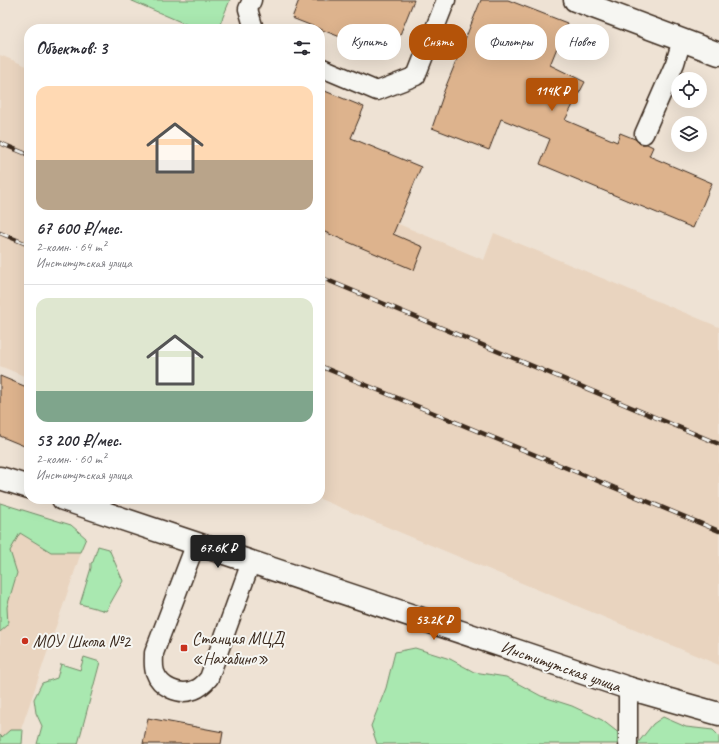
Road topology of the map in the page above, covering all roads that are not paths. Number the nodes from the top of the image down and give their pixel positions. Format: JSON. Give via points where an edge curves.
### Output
{"nodes":[{"id":1,"x":252,"y":0,"type":"edge"},
{"id":2,"x":446,"y":0,"type":"edge"},
{"id":3,"x":575,"y":0,"type":"edge"},
{"id":4,"x":252,"y":24,"type":"edge"},
{"id":5,"x":682,"y":40,"type":"junction"},
{"id":6,"x":719,"y":54,"type":"edge"},
{"id":7,"x":325,"y":69,"type":"edge"},
{"id":8,"x":644,"y":134,"type":"dead end"},
{"id":9,"x":0,"y":478,"type":"edge"},
{"id":10,"x":24,"y":486,"type":"edge"},
{"id":11,"x":79,"y":504,"type":"edge"},
{"id":12,"x":196,"y":543,"type":"junction"},
{"id":13,"x":251,"y":562,"type":"junction"},
{"id":14,"x":628,"y":688,"type":"junction"},
{"id":15,"x":719,"y":714,"type":"edge"},
{"id":16,"x":628,"y":744,"type":"edge"}],
"edges":[{"from":1,"to":4,"type":"lane","via":[[248,9]]},
{"from":2,"to":7,"type":"lane","via":[[416,76],[377,91]]},
{"from":3,"to":5,"type":"street"},
{"from":5,"to":6,"type":"street"},
{"from":5,"to":8,"type":"lane","via":[[675,63]]},
{"from":9,"to":10,"type":"street"},
{"from":11,"to":12,"type":"street","name":"Институтская улица"},
{"from":12,"to":13,"type":"street","name":"Институтская улица"},
{"from":12,"to":13,"type":"lane","via":[[154,653],[153,662],[157,676],[167,687],[175,691],[194,690],[209,678]]},
{"from":13,"to":14,"type":"street","name":"Институтская улица"},
{"from":14,"to":15,"type":"street","name":"Институтская улица"},
{"from":14,"to":16,"type":"lane"}]}
